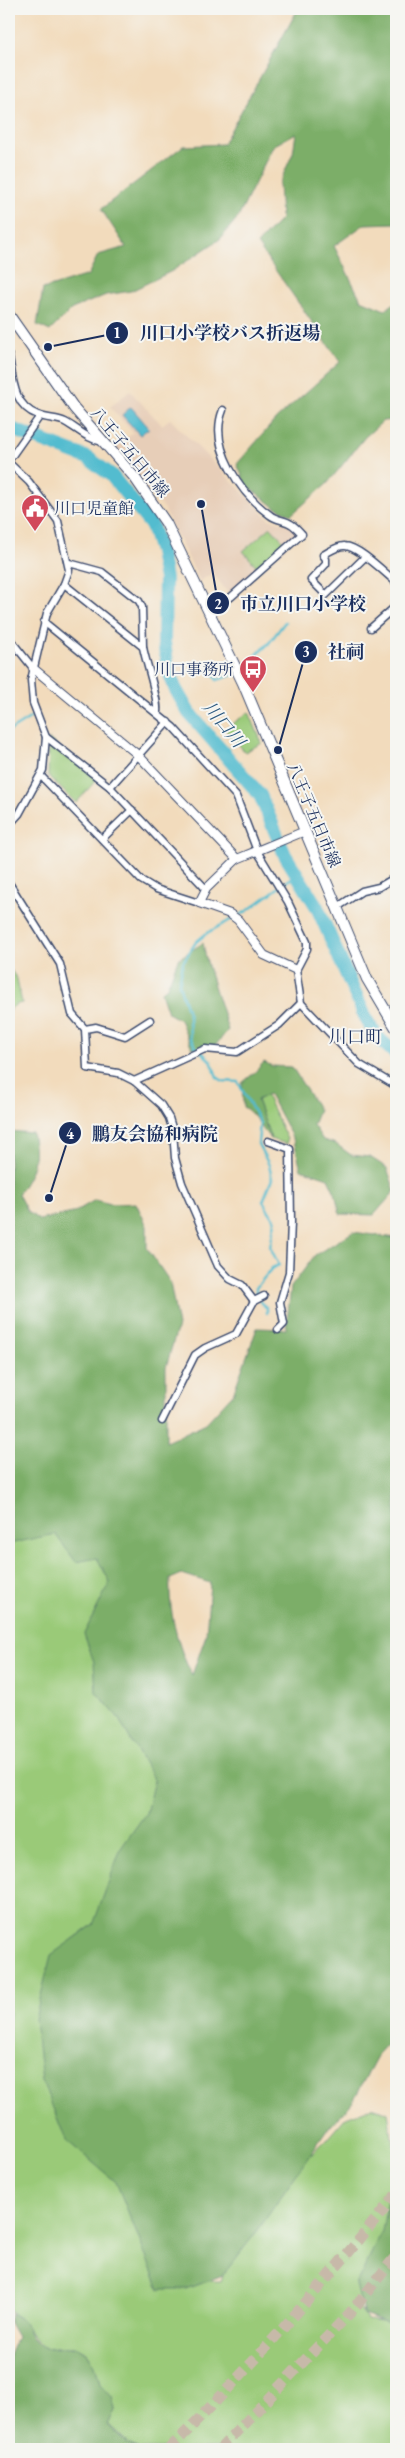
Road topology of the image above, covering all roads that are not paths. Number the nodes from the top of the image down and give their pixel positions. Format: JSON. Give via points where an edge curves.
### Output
{"nodes":[{"id":1,"x":9,"y":317,"type":"edge"},
{"id":2,"x":9,"y":356,"type":"edge"},
{"id":3,"x":223,"y":410,"type":"dead end"},
{"id":4,"x":40,"y":416,"type":"junction"},
{"id":5,"x":103,"y":442,"type":"junction"},
{"id":6,"x":9,"y":461,"type":"edge"},
{"id":7,"x":365,"y":557,"type":"junction"},
{"id":8,"x":69,"y":563,"type":"junction"},
{"id":9,"x":396,"y":582,"type":"edge"},
{"id":10,"x":64,"y":584,"type":"junction"},
{"id":11,"x":396,"y":606,"type":"edge"},
{"id":12,"x":208,"y":610,"type":"junction"},
{"id":13,"x":44,"y":622,"type":"junction"},
{"id":14,"x":371,"y":628,"type":"dead end"},
{"id":15,"x":9,"y":638,"type":"edge"},
{"id":16,"x":144,"y":647,"type":"junction"},
{"id":17,"x":33,"y":668,"type":"junction"},
{"id":18,"x":156,"y":712,"type":"junction"},
{"id":19,"x":168,"y":722,"type":"junction"},
{"id":20,"x":46,"y":737,"type":"junction"},
{"id":21,"x":138,"y":755,"type":"junction"},
{"id":22,"x":41,"y":776,"type":"junction"},
{"id":23,"x":110,"y":787,"type":"junction"},
{"id":24,"x":132,"y":810,"type":"junction"},
{"id":25,"x":9,"y":826,"type":"edge"},
{"id":26,"x":305,"y":831,"type":"junction"},
{"id":27,"x":102,"y":839,"type":"junction"},
{"id":28,"x":260,"y":850,"type":"junction"},
{"id":29,"x":237,"y":859,"type":"junction"},
{"id":30,"x":396,"y":877,"type":"edge"},
{"id":31,"x":9,"y":883,"type":"edge"},
{"id":32,"x":206,"y":888,"type":"junction"},
{"id":33,"x":199,"y":903,"type":"junction"},
{"id":34,"x":336,"y":908,"type":"junction"},
{"id":35,"x":296,"y":970,"type":"junction"},
{"id":36,"x":301,"y":1003,"type":"junction"},
{"id":37,"x":150,"y":1020,"type":"dead end"},
{"id":38,"x":396,"y":1028,"type":"edge"},
{"id":39,"x":85,"y":1029,"type":"junction"},
{"id":40,"x":134,"y":1081,"type":"junction"},
{"id":41,"x":396,"y":1086,"type":"edge"},
{"id":42,"x":268,"y":1141,"type":"dead end"},
{"id":43,"x":264,"y":1296,"type":"dead end"},
{"id":44,"x":255,"y":1301,"type":"junction"},
{"id":45,"x":278,"y":1330,"type":"dead end"},
{"id":46,"x":162,"y":1421,"type":"dead end"}],
"edges":[{"from":1,"to":5,"type":"main road","name":"八王子五日市線","via":[[74,408]]},
{"from":2,"to":4,"type":"street","via":[[18,401]]},
{"from":3,"to":12,"type":"street","via":[[218,421],[223,455],[241,486],[271,516],[292,524],[302,534],[231,597]]},
{"from":4,"to":5,"type":"street","via":[[63,421],[92,440]]},
{"from":4,"to":6,"type":"street"},
{"from":5,"to":12,"type":"main road","name":"八王子五日市線","via":[[160,512]]},
{"from":6,"to":8,"type":"street","via":[[58,521]]},
{"from":7,"to":7,"type":"street","via":[[326,595],[312,580],[326,564],[323,555],[343,545]]},
{"from":7,"to":9,"type":"street"},
{"from":8,"to":10,"type":"street"},
{"from":8,"to":16,"type":"street","via":[[102,572],[140,601]]},
{"from":10,"to":13,"type":"street"},
{"from":10,"to":16,"type":"street"},
{"from":11,"to":14,"type":"street"},
{"from":12,"to":26,"type":"main road","name":"八王子五日市線"},
{"from":13,"to":17,"type":"street"},
{"from":13,"to":18,"type":"street"},
{"from":15,"to":17,"type":"street"},
{"from":16,"to":18,"type":"street","via":[[148,673],[158,701]]},
{"from":17,"to":20,"type":"street","via":[[33,704]]},
{"from":17,"to":21,"type":"street"},
{"from":18,"to":19,"type":"street"},
{"from":19,"to":21,"type":"street"},
{"from":19,"to":28,"type":"street","via":[[236,796]]},
{"from":20,"to":22,"type":"street"},
{"from":20,"to":23,"type":"street"},
{"from":21,"to":23,"type":"street"},
{"from":21,"to":29,"type":"street"},
{"from":22,"to":25,"type":"street"},
{"from":22,"to":27,"type":"street"},
{"from":23,"to":24,"type":"street"},
{"from":24,"to":27,"type":"street"},
{"from":24,"to":32,"type":"street"},
{"from":26,"to":28,"type":"street"},
{"from":26,"to":34,"type":"main road","name":"八王子五日市線"},
{"from":27,"to":33,"type":"street","via":[[128,868],[151,887]]},
{"from":28,"to":29,"type":"street"},
{"from":28,"to":35,"type":"street","via":[[307,942],[307,949]]},
{"from":29,"to":32,"type":"street"},
{"from":30,"to":34,"type":"street","via":[[379,887],[362,891]]},
{"from":31,"to":39,"type":"street","via":[[60,964],[72,1014]]},
{"from":32,"to":33,"type":"street"},
{"from":33,"to":35,"type":"street","via":[[236,918],[264,955]]},
{"from":34,"to":38,"type":"main road","name":"八王子五日市線","via":[[372,990]]},
{"from":35,"to":36,"type":"street"},
{"from":36,"to":40,"type":"street","via":[[279,1025],[237,1052],[202,1050]]},
{"from":36,"to":41,"type":"street","via":[[359,1064]]},
{"from":37,"to":39,"type":"street","via":[[125,1036],[96,1027]]},
{"from":39,"to":40,"type":"street","via":[[88,1068],[118,1073]]},
{"from":40,"to":44,"type":"street","via":[[169,1118],[182,1183],[218,1266],[230,1279],[242,1285]]},
{"from":42,"to":45,"type":"street","via":[[290,1149],[289,1272],[280,1302],[284,1324]]},
{"from":43,"to":44,"type":"street"},
{"from":44,"to":46,"type":"street","via":[[236,1334],[195,1355]]}]}
